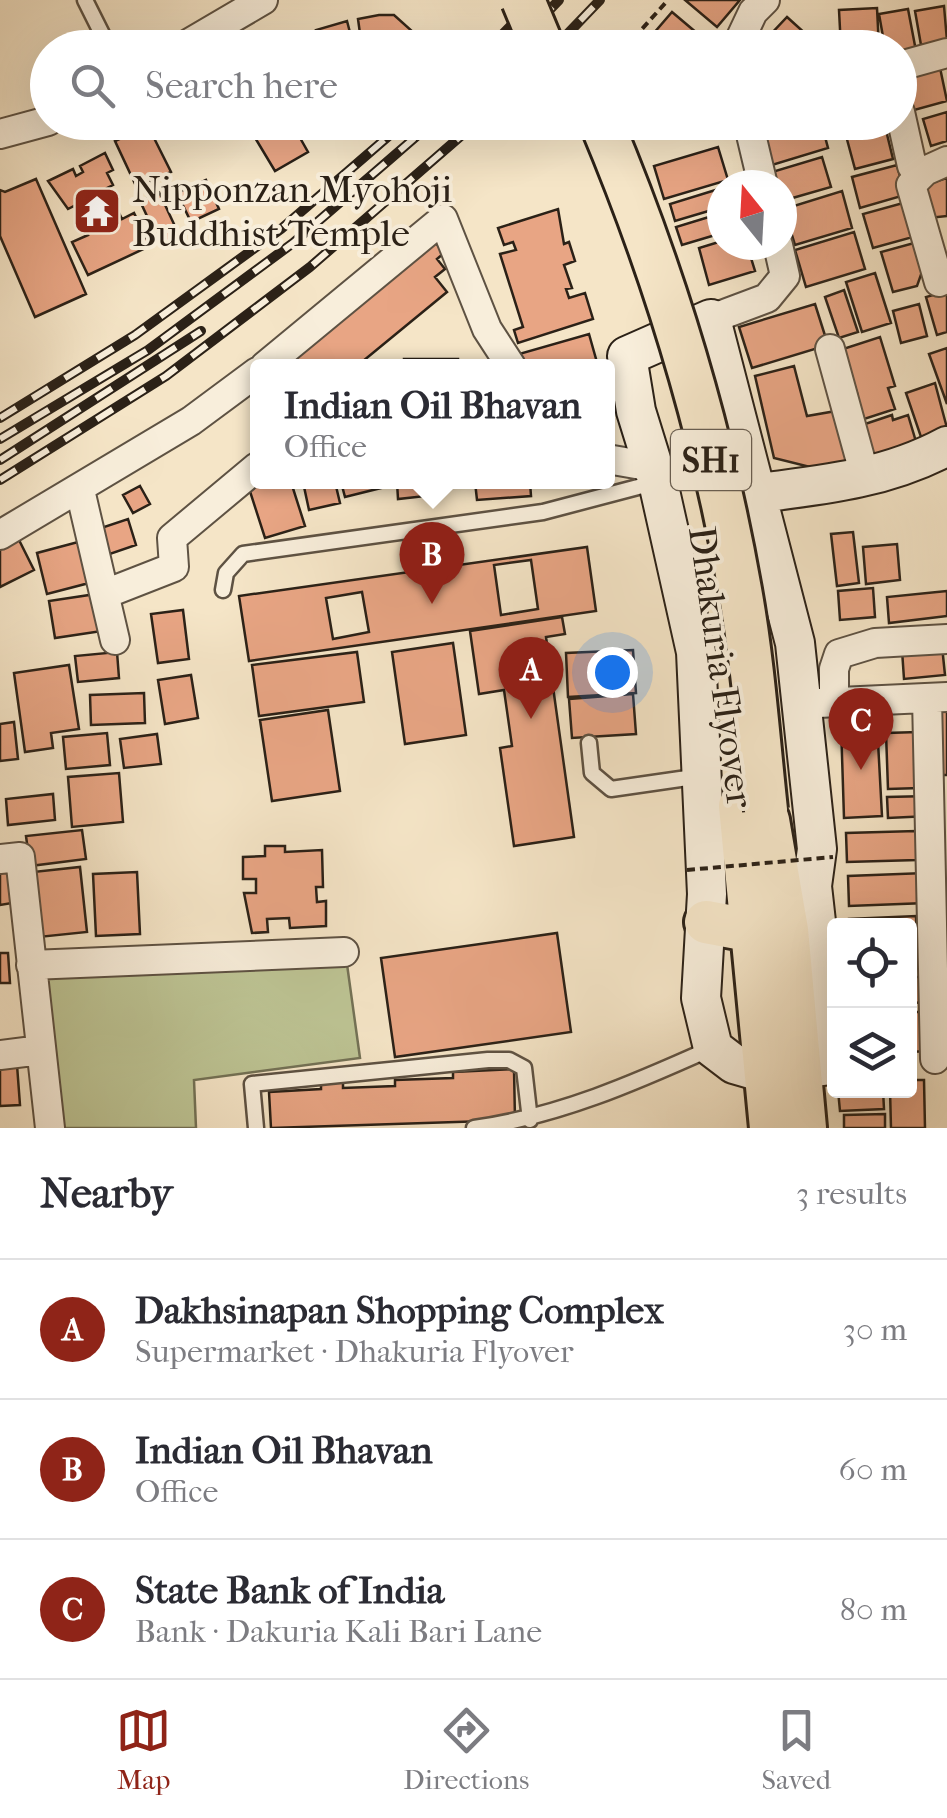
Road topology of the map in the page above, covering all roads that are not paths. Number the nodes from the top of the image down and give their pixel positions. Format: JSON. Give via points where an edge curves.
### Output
{"nodes":[{"id":1,"x":85,"y":0,"type":"edge"},
{"id":2,"x":263,"y":0,"type":"edge"},
{"id":3,"x":523,"y":0,"type":"edge"},
{"id":4,"x":550,"y":0,"type":"edge"},
{"id":5,"x":765,"y":0,"type":"edge"},
{"id":6,"x":101,"y":30,"type":"edge"},
{"id":7,"x":212,"y":30,"type":"edge"},
{"id":8,"x":536,"y":30,"type":"edge"},
{"id":9,"x":562,"y":30,"type":"edge"},
{"id":10,"x":744,"y":30,"type":"edge"},
{"id":11,"x":947,"y":53,"type":"edge"},
{"id":12,"x":917,"y":61,"type":"edge"},
{"id":13,"x":30,"y":126,"type":"edge"},
{"id":14,"x":0,"y":134,"type":"edge"},
{"id":15,"x":581,"y":140,"type":"edge"},
{"id":16,"x":609,"y":140,"type":"edge"},
{"id":17,"x":753,"y":140,"type":"edge"},
{"id":18,"x":906,"y":140,"type":"edge"},
{"id":19,"x":936,"y":166,"type":"edge"},
{"id":20,"x":760,"y":170,"type":"edge"},
{"id":21,"x":781,"y":260,"type":"edge"},
{"id":22,"x":947,"y":278,"type":"edge"},
{"id":23,"x":711,"y":318,"type":"junction"},
{"id":24,"x":830,"y":348,"type":"dead end"},
{"id":25,"x":273,"y":359,"type":"edge"},
{"id":26,"x":506,"y":359,"type":"edge"},
{"id":27,"x":250,"y":377,"type":"edge"},
{"id":28,"x":947,"y":446,"type":"edge"},
{"id":29,"x":615,"y":462,"type":"edge"},
{"id":30,"x":250,"y":473,"type":"edge"},
{"id":31,"x":655,"y":475,"type":"junction"},
{"id":32,"x":865,"y":476,"type":"junction"},
{"id":33,"x":615,"y":488,"type":"edge"},
{"id":34,"x":613,"y":489,"type":"edge"},
{"id":35,"x":80,"y":490,"type":"junction"},
{"id":36,"x":759,"y":493,"type":"junction"},
{"id":37,"x":0,"y":535,"type":"edge"},
{"id":38,"x":223,"y":590,"type":"dead end"},
{"id":39,"x":105,"y":594,"type":"junction"},
{"id":40,"x":947,"y":638,"type":"edge"},
{"id":41,"x":114,"y":640,"type":"dead end"},
{"id":42,"x":937,"y":698,"type":"edge"},
{"id":43,"x":818,"y":703,"type":"junction"},
{"id":44,"x":590,"y":743,"type":"dead end"},
{"id":45,"x":702,"y":776,"type":"junction"},
{"id":46,"x":753,"y":808,"type":"junction"},
{"id":47,"x":0,"y":859,"type":"edge"},
{"id":48,"x":706,"y":922,"type":"junction"},
{"id":49,"x":786,"y":929,"type":"junction"},
{"id":50,"x":344,"y":952,"type":"dead end"},
{"id":51,"x":32,"y":965,"type":"junction"},
{"id":52,"x":713,"y":1048,"type":"junction"},
{"id":53,"x":41,"y":1050,"type":"junction"},
{"id":54,"x":0,"y":1055,"type":"edge"},
{"id":55,"x":930,"y":1059,"type":"edge"},
{"id":56,"x":808,"y":1068,"type":"edge"},
{"id":57,"x":530,"y":1120,"type":"junction"},
{"id":58,"x":50,"y":1128,"type":"edge"},
{"id":59,"x":256,"y":1128,"type":"edge"},
{"id":60,"x":474,"y":1128,"type":"edge"},
{"id":61,"x":770,"y":1128,"type":"edge"},
{"id":62,"x":805,"y":1128,"type":"edge"}],
"edges":[{"from":1,"to":6,"type":"lane"},
{"from":2,"to":7,"type":"street"},
{"from":3,"to":8,"type":"main road","bridge":true},
{"from":4,"to":9,"type":"main road"},
{"from":5,"to":10,"type":"street"},
{"from":11,"to":12,"type":"street"},
{"from":13,"to":14,"type":"street"},
{"from":15,"to":46,"type":"main road","name":"Dhakuria Flyover","number":"SH1","via":[[670,387]]},
{"from":16,"to":46,"type":"main road","name":"Dhakuria Flyover","number":"SH1","bridge":true,"via":[[666,298],[720,498],[740,592]]},
{"from":17,"to":20,"type":"street"},
{"from":18,"to":19,"type":"street","via":[[912,166]]},
{"from":19,"to":22,"type":"street","via":[[911,185],[939,282]]},
{"from":21,"to":23,"type":"street","via":[[785,276],[767,298]]},
{"from":23,"to":31,"type":"street","via":[[627,356]]},
{"from":23,"to":36,"type":"street"},
{"from":24,"to":32,"type":"street"},
{"from":25,"to":26,"type":"street","via":[[442,219],[487,330]]},
{"from":27,"to":35,"type":"street"},
{"from":28,"to":32,"type":"street"},
{"from":29,"to":31,"type":"street"},
{"from":30,"to":39,"type":"street","via":[[172,538],[174,567]]},
{"from":31,"to":33,"type":"lane"},
{"from":31,"to":45,"type":"street","via":[[696,652]]},
{"from":32,"to":36,"type":"street"},
{"from":34,"to":38,"type":"lane","via":[[543,512],[243,554],[226,573]]},
{"from":35,"to":37,"type":"street"},
{"from":35,"to":39,"type":"street"},
{"from":36,"to":43,"type":"street","via":[[795,643]]},
{"from":39,"to":41,"type":"street"},
{"from":40,"to":43,"type":"street","via":[[875,643],[840,654]]},
{"from":42,"to":43,"type":"street"},
{"from":42,"to":55,"type":"street"},
{"from":43,"to":49,"type":"street","via":[[812,886]]},
{"from":44,"to":45,"type":"lane","via":[[592,773],[611,788]]},
{"from":45,"to":48,"type":"street"},
{"from":46,"to":49,"type":"main road","name":"Dhakuria Flyover","number":"SH1"},
{"from":47,"to":51,"type":"street","via":[[20,857]]},
{"from":48,"to":49,"type":"main road"},
{"from":48,"to":52,"type":"street","via":[[701,998]]},
{"from":49,"to":56,"type":"main road","number":"SH1"},
{"from":49,"to":56,"type":"street"},
{"from":50,"to":51,"type":"street"},
{"from":51,"to":53,"type":"street"},
{"from":52,"to":56,"type":"street","via":[[734,1064]]},
{"from":52,"to":57,"type":"lane"},
{"from":53,"to":54,"type":"street"},
{"from":53,"to":58,"type":"street"},
{"from":56,"to":61,"type":"main road","number":"SH1"},
{"from":56,"to":62,"type":"main road","number":"SH1"},
{"from":57,"to":59,"type":"lane","via":[[524,1068],[488,1060],[252,1084]]},
{"from":57,"to":60,"type":"lane"}]}
